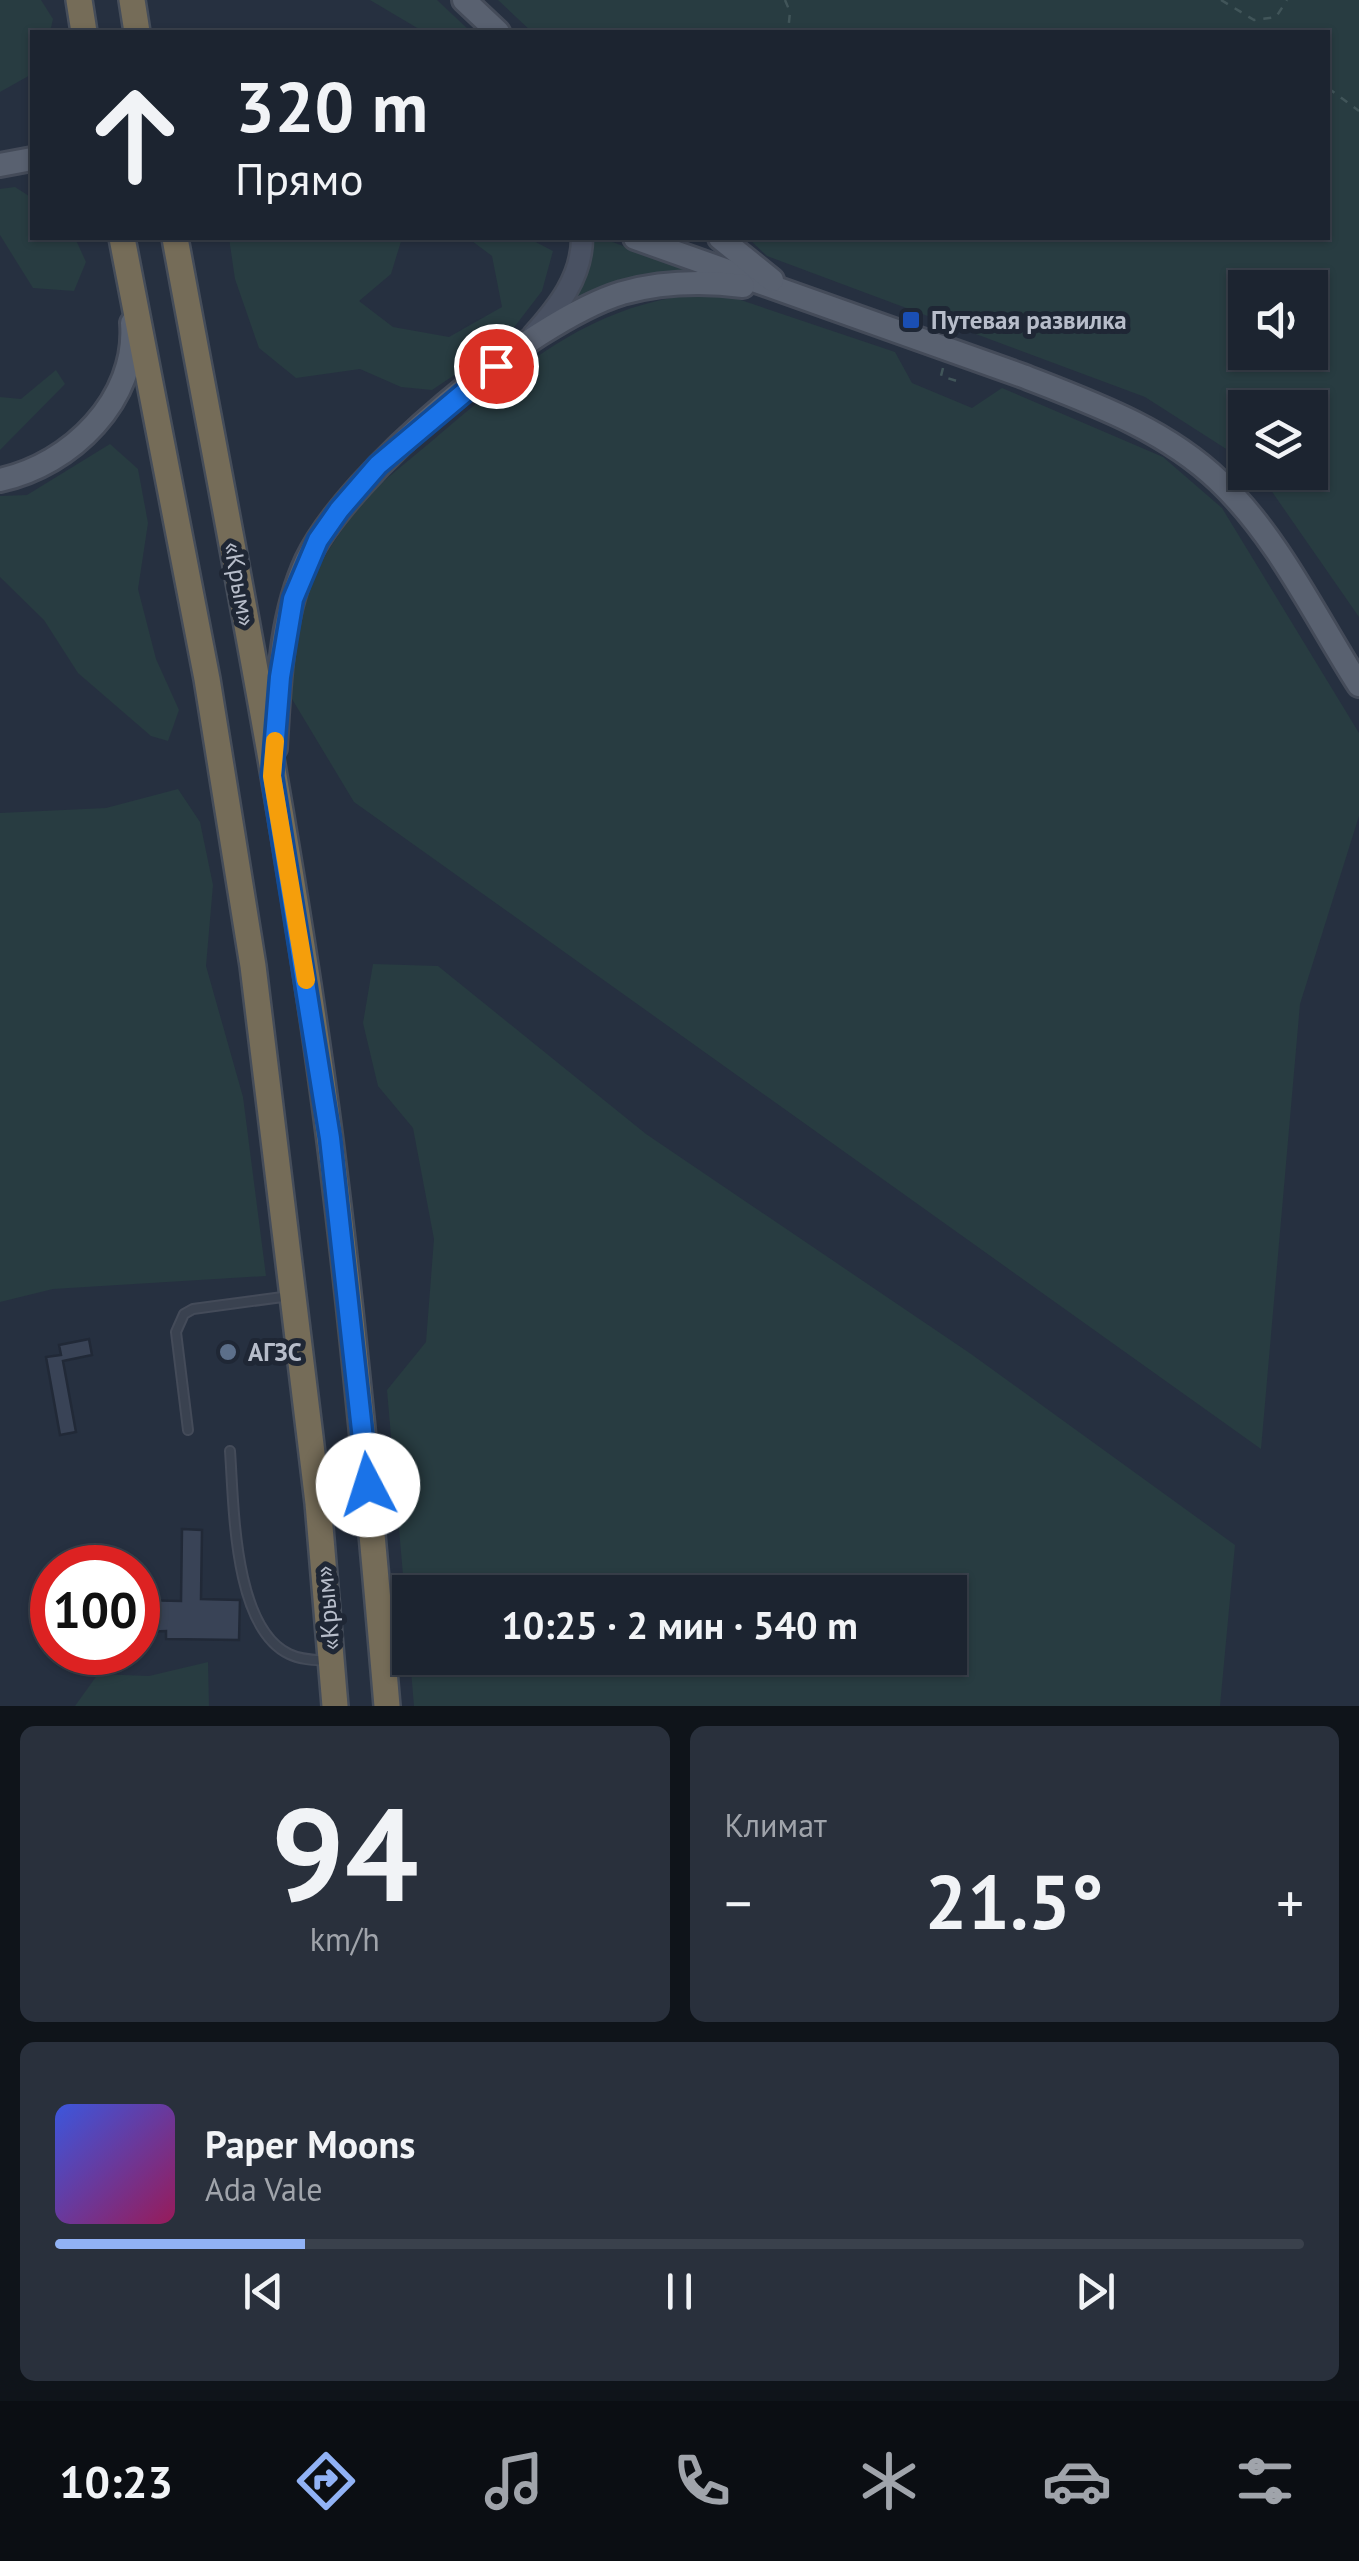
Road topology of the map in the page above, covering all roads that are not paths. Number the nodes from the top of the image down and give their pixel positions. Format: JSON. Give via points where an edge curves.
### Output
{"nodes":[{"id":1,"x":79,"y":0,"type":"edge"},
{"id":2,"x":132,"y":0,"type":"edge"},
{"id":3,"x":464,"y":0,"type":"edge"},
{"id":4,"x":84,"y":30,"type":"edge"},
{"id":5,"x":137,"y":30,"type":"edge"},
{"id":6,"x":496,"y":30,"type":"edge"},
{"id":7,"x":30,"y":159,"type":"edge"},
{"id":8,"x":0,"y":165,"type":"edge"},
{"id":9,"x":122,"y":240,"type":"edge"},
{"id":10,"x":175,"y":240,"type":"edge"},
{"id":11,"x":582,"y":240,"type":"edge"},
{"id":12,"x":641,"y":240,"type":"edge"},
{"id":13,"x":722,"y":240,"type":"edge"},
{"id":14,"x":128,"y":265,"type":"junction"},
{"id":15,"x":786,"y":292,"type":"junction"},
{"id":16,"x":525,"y":344,"type":"junction"},
{"id":17,"x":0,"y":480,"type":"edge"},
{"id":18,"x":1359,"y":685,"type":"edge"},
{"id":19,"x":272,"y":776,"type":"junction"},
{"id":20,"x":294,"y":1296,"type":"junction"},
{"id":21,"x":188,"y":1430,"type":"dead end"},
{"id":22,"x":230,"y":1451,"type":"dead end"},
{"id":23,"x":332,"y":1661,"type":"junction"},
{"id":24,"x":334,"y":1701,"type":"edge"},
{"id":25,"x":387,"y":1706,"type":"edge"}],
"edges":[{"from":1,"to":4,"type":"highway"},
{"from":2,"to":5,"type":"highway"},
{"from":3,"to":6,"type":"main road"},
{"from":7,"to":8,"type":"main road"},
{"from":9,"to":14,"type":"highway","name":"«Крым»"},
{"from":10,"to":19,"type":"highway","name":"«Крым»"},
{"from":11,"to":16,"type":"street","via":[[574,277]]},
{"from":12,"to":15,"type":"main road"},
{"from":13,"to":15,"type":"main road"},
{"from":14,"to":17,"type":"main road","via":[[132,348],[114,400],[59,454]]},
{"from":14,"to":20,"type":"highway","name":"«Крым»","via":[[207,678]]},
{"from":15,"to":16,"type":"main road","via":[[713,283],[650,287],[589,307]]},
{"from":15,"to":18,"type":"main road","via":[[1084,400],[1180,450],[1254,522]]},
{"from":16,"to":19,"type":"main road","via":[[403,442],[318,540],[289,616]]},
{"from":19,"to":25,"type":"highway","name":"«Крым»","via":[[330,1138]]},
{"from":20,"to":21,"type":"lane","via":[[184,1314],[176,1332]]},
{"from":20,"to":23,"type":"highway","name":"«Крым»"},
{"from":22,"to":23,"type":"lane","via":[[238,1552],[258,1620],[292,1656]]},
{"from":23,"to":24,"type":"highway","name":"«Крым»"}]}
